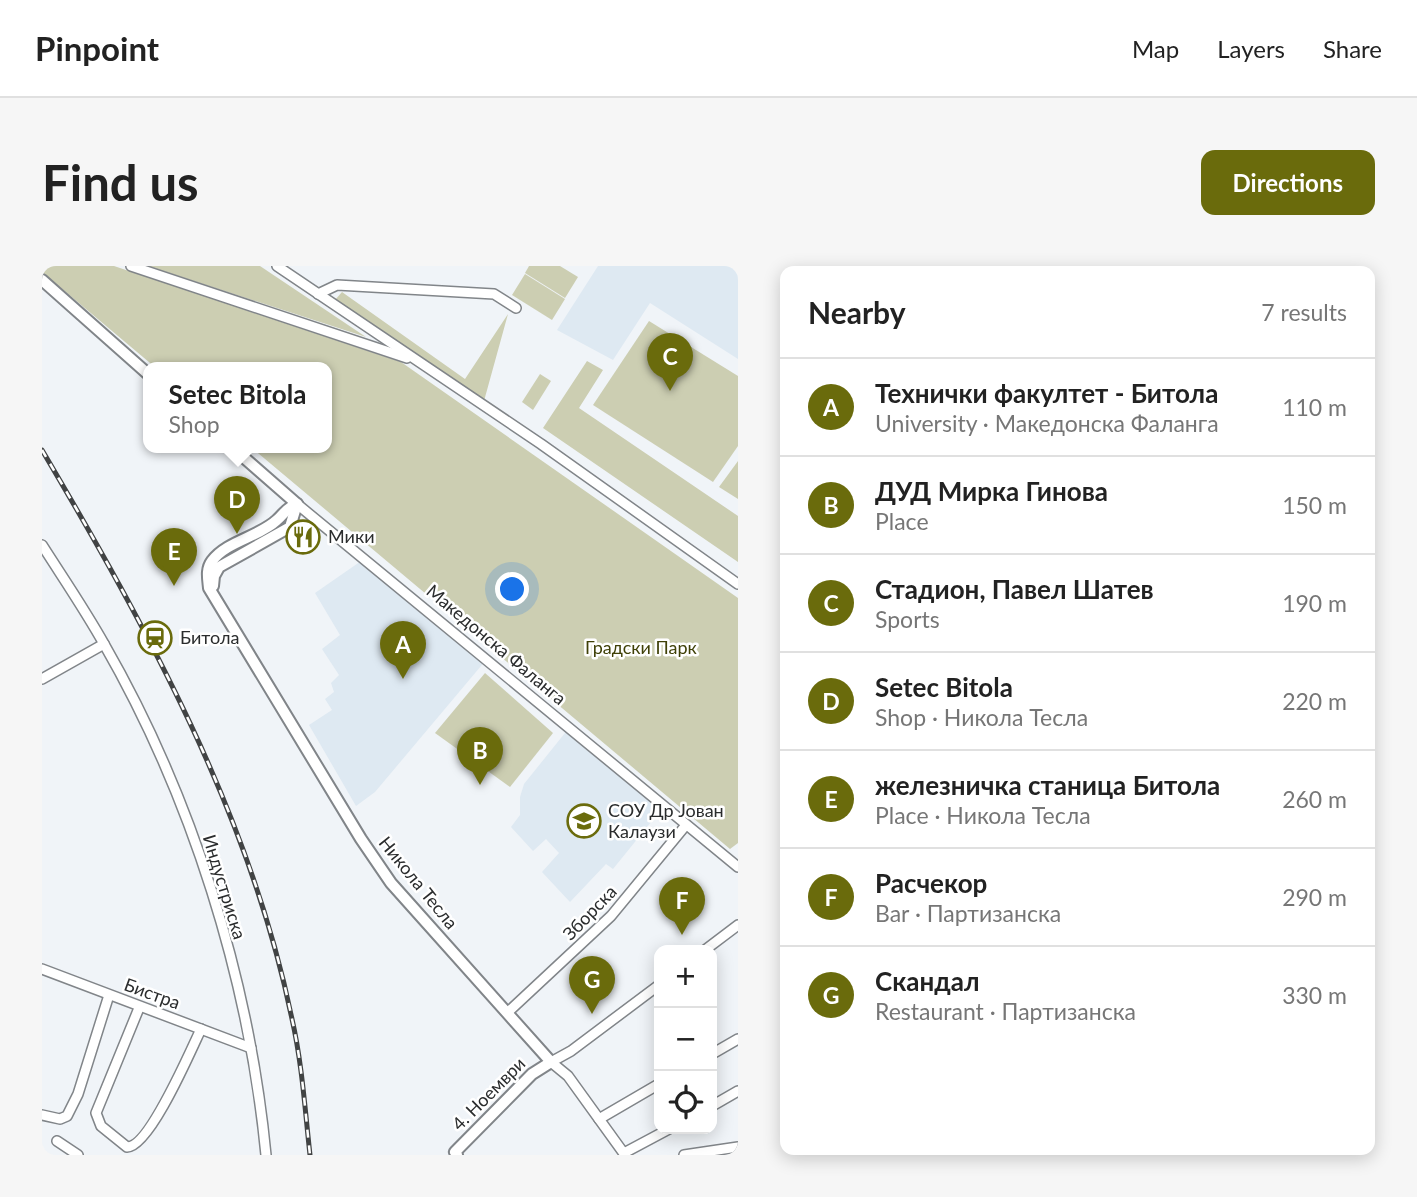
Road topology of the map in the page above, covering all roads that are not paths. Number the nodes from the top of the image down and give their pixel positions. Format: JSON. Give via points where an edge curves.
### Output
{"nodes":[{"id":1,"x":131,"y":266,"type":"edge"},
{"id":2,"x":277,"y":266,"type":"edge"},
{"id":3,"x":42,"y":280,"type":"edge"},
{"id":4,"x":318,"y":294,"type":"junction"},
{"id":5,"x":516,"y":308,"type":"dead end"},
{"id":6,"x":419,"y":362,"type":"junction"},
{"id":7,"x":143,"y":370,"type":"edge"},
{"id":8,"x":239,"y":453,"type":"edge"},
{"id":9,"x":297,"y":504,"type":"junction"},
{"id":10,"x":42,"y":545,"type":"edge"},
{"id":11,"x":738,"y":584,"type":"edge"},
{"id":12,"x":104,"y":644,"type":"junction"},
{"id":13,"x":42,"y":679,"type":"edge"},
{"id":14,"x":686,"y":825,"type":"junction"},
{"id":15,"x":738,"y":867,"type":"edge"},
{"id":16,"x":738,"y":926,"type":"edge"},
{"id":17,"x":712,"y":945,"type":"edge"},
{"id":18,"x":42,"y":969,"type":"edge"},
{"id":19,"x":654,"y":989,"type":"edge"},
{"id":20,"x":109,"y":995,"type":"junction"},
{"id":21,"x":139,"y":1008,"type":"junction"},
{"id":22,"x":507,"y":1013,"type":"junction"},
{"id":23,"x":201,"y":1029,"type":"junction"},
{"id":24,"x":738,"y":1039,"type":"edge"},
{"id":25,"x":251,"y":1048,"type":"junction"},
{"id":26,"x":717,"y":1051,"type":"edge"},
{"id":27,"x":551,"y":1062,"type":"junction"},
{"id":28,"x":654,"y":1087,"type":"edge"},
{"id":29,"x":738,"y":1091,"type":"edge"},
{"id":30,"x":717,"y":1102,"type":"edge"},
{"id":31,"x":42,"y":1115,"type":"edge"},
{"id":32,"x":599,"y":1119,"type":"junction"},
{"id":33,"x":660,"y":1134,"type":"edge"},
{"id":34,"x":57,"y":1141,"type":"dead end"},
{"id":35,"x":738,"y":1147,"type":"edge"},
{"id":36,"x":625,"y":1154,"type":"edge"},
{"id":37,"x":78,"y":1155,"type":"edge"},
{"id":38,"x":266,"y":1155,"type":"edge"},
{"id":39,"x":457,"y":1155,"type":"edge"},
{"id":40,"x":684,"y":1155,"type":"edge"}],
"edges":[{"from":1,"to":6,"type":"street"},
{"from":2,"to":4,"type":"street"},
{"from":3,"to":7,"type":"main road"},
{"from":4,"to":5,"type":"street","via":[[337,285],[494,294]]},
{"from":4,"to":6,"type":"street"},
{"from":6,"to":11,"type":"street"},
{"from":8,"to":9,"type":"main road","name":"Македонска Фаланга"},
{"from":9,"to":14,"type":"street","name":"Македонска Фаланга"},
{"from":9,"to":22,"type":"main road","name":"Никола Тесла","via":[[220,554],[207,573],[209,588],[391,883]]},
{"from":10,"to":12,"type":"street","name":"Индустриска"},
{"from":12,"to":13,"type":"street"},
{"from":12,"to":25,"type":"street","name":"Индустриска","via":[[164,766],[202,864]]},
{"from":14,"to":15,"type":"street","name":"Македонска Фаланга"},
{"from":14,"to":22,"type":"street","name":"Зборска","via":[[611,916]]},
{"from":16,"to":17,"type":"street"},
{"from":18,"to":20,"type":"street","name":"Бистра"},
{"from":19,"to":27,"type":"street"},
{"from":20,"to":21,"type":"street","name":"Бистра"},
{"from":20,"to":31,"type":"street","via":[[67,1116]]},
{"from":21,"to":23,"type":"street","name":"Бистра"},
{"from":21,"to":23,"type":"street","via":[[96,1113],[101,1126],[127,1147],[136,1145],[154,1123]]},
{"from":22,"to":27,"type":"main road","name":"Никола Тесла"},
{"from":23,"to":25,"type":"street","name":"Бистра"},
{"from":24,"to":26,"type":"street"},
{"from":25,"to":38,"type":"street","name":"Индустриска"},
{"from":27,"to":32,"type":"street","name":"Никола Тесла","via":[[568,1076]]},
{"from":27,"to":39,"type":"main road","name":"4. Ноември","via":[[525,1081],[455,1152]]},
{"from":28,"to":32,"type":"street"},
{"from":29,"to":30,"type":"street"},
{"from":32,"to":36,"type":"street","name":"Никола Тесла"},
{"from":33,"to":36,"type":"street"},
{"from":34,"to":37,"type":"street"},
{"from":35,"to":40,"type":"street"}]}
